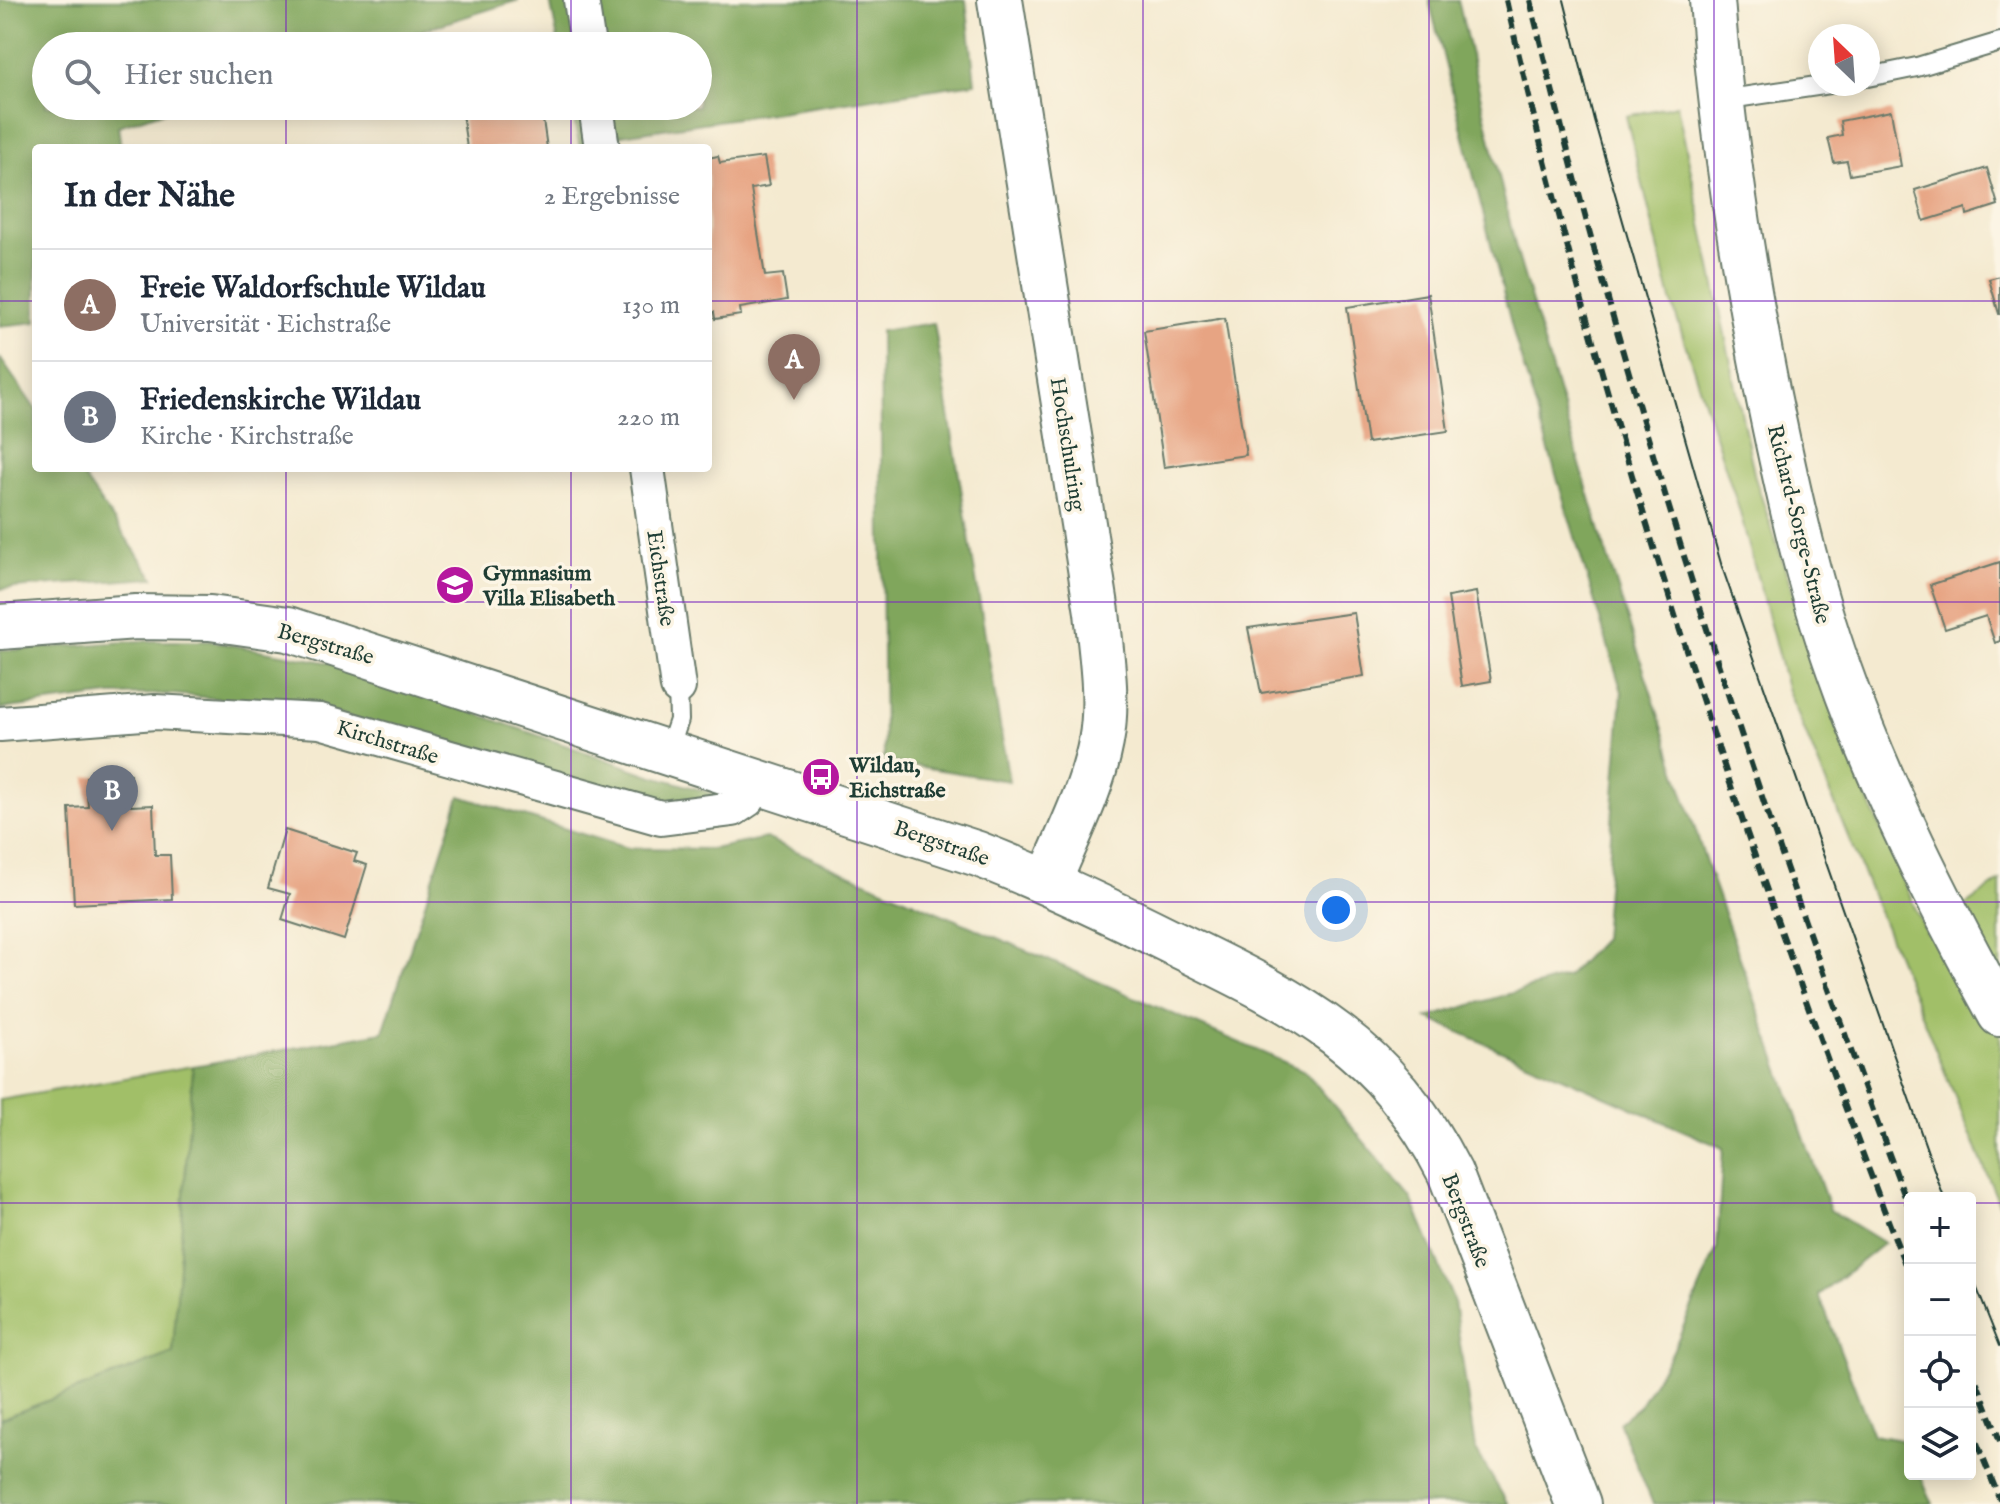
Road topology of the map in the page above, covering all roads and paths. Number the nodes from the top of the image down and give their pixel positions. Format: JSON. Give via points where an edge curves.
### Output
{"nodes":[{"id":1,"x":581,"y":0,"type":"edge"},
{"id":2,"x":1000,"y":0,"type":"edge"},
{"id":3,"x":1712,"y":0,"type":"edge"},
{"id":4,"x":586,"y":32,"type":"edge"},
{"id":5,"x":2000,"y":42,"type":"edge"},
{"id":6,"x":1880,"y":75,"type":"edge"},
{"id":7,"x":1808,"y":87,"type":"edge"},
{"id":8,"x":1719,"y":101,"type":"junction"},
{"id":9,"x":598,"y":120,"type":"edge"},
{"id":10,"x":601,"y":144,"type":"edge"},
{"id":11,"x":648,"y":472,"type":"edge"},
{"id":12,"x":0,"y":627,"type":"edge"},
{"id":13,"x":678,"y":687,"type":"joint"},
{"id":14,"x":0,"y":724,"type":"edge"},
{"id":15,"x":668,"y":752,"type":"junction"},
{"id":16,"x":756,"y":782,"type":"junction"},
{"id":17,"x":1049,"y":881,"type":"junction"},
{"id":18,"x":2000,"y":1014,"type":"edge"},
{"id":19,"x":1578,"y":1504,"type":"edge"}],
"edges":[{"from":1,"to":4,"type":"street"},
{"from":2,"to":17,"type":"street","name":"Hochschulring","via":[[1097,612],[1104,696],[1101,741]]},
{"from":3,"to":8,"type":"street","name":"Richard-Sorge-Straße"},
{"from":5,"to":6,"type":"lane"},
{"from":7,"to":8,"type":"lane"},
{"from":8,"to":18,"type":"street","name":"Richard-Sorge-Straße","via":[[1744,275],[1780,453],[1826,629],[1891,800]]},
{"from":9,"to":10,"type":"street"},
{"from":11,"to":13,"type":"street","name":"Eichstraße"},
{"from":12,"to":15,"type":"street","name":"Bergstraße","via":[[136,617],[210,618],[288,629]]},
{"from":13,"to":15,"type":"lane","via":[[679,720]]},
{"from":14,"to":16,"type":"street","name":"Kirchstraße","via":[[155,712],[320,721],[661,818],[733,809],[748,799]]},
{"from":15,"to":16,"type":"street","name":"Bergstraße"},
{"from":16,"to":17,"type":"street","name":"Bergstraße"},
{"from":17,"to":19,"type":"street","name":"Bergstraße","via":[[1289,999],[1389,1079],[1429,1131],[1450,1173]]}]}
